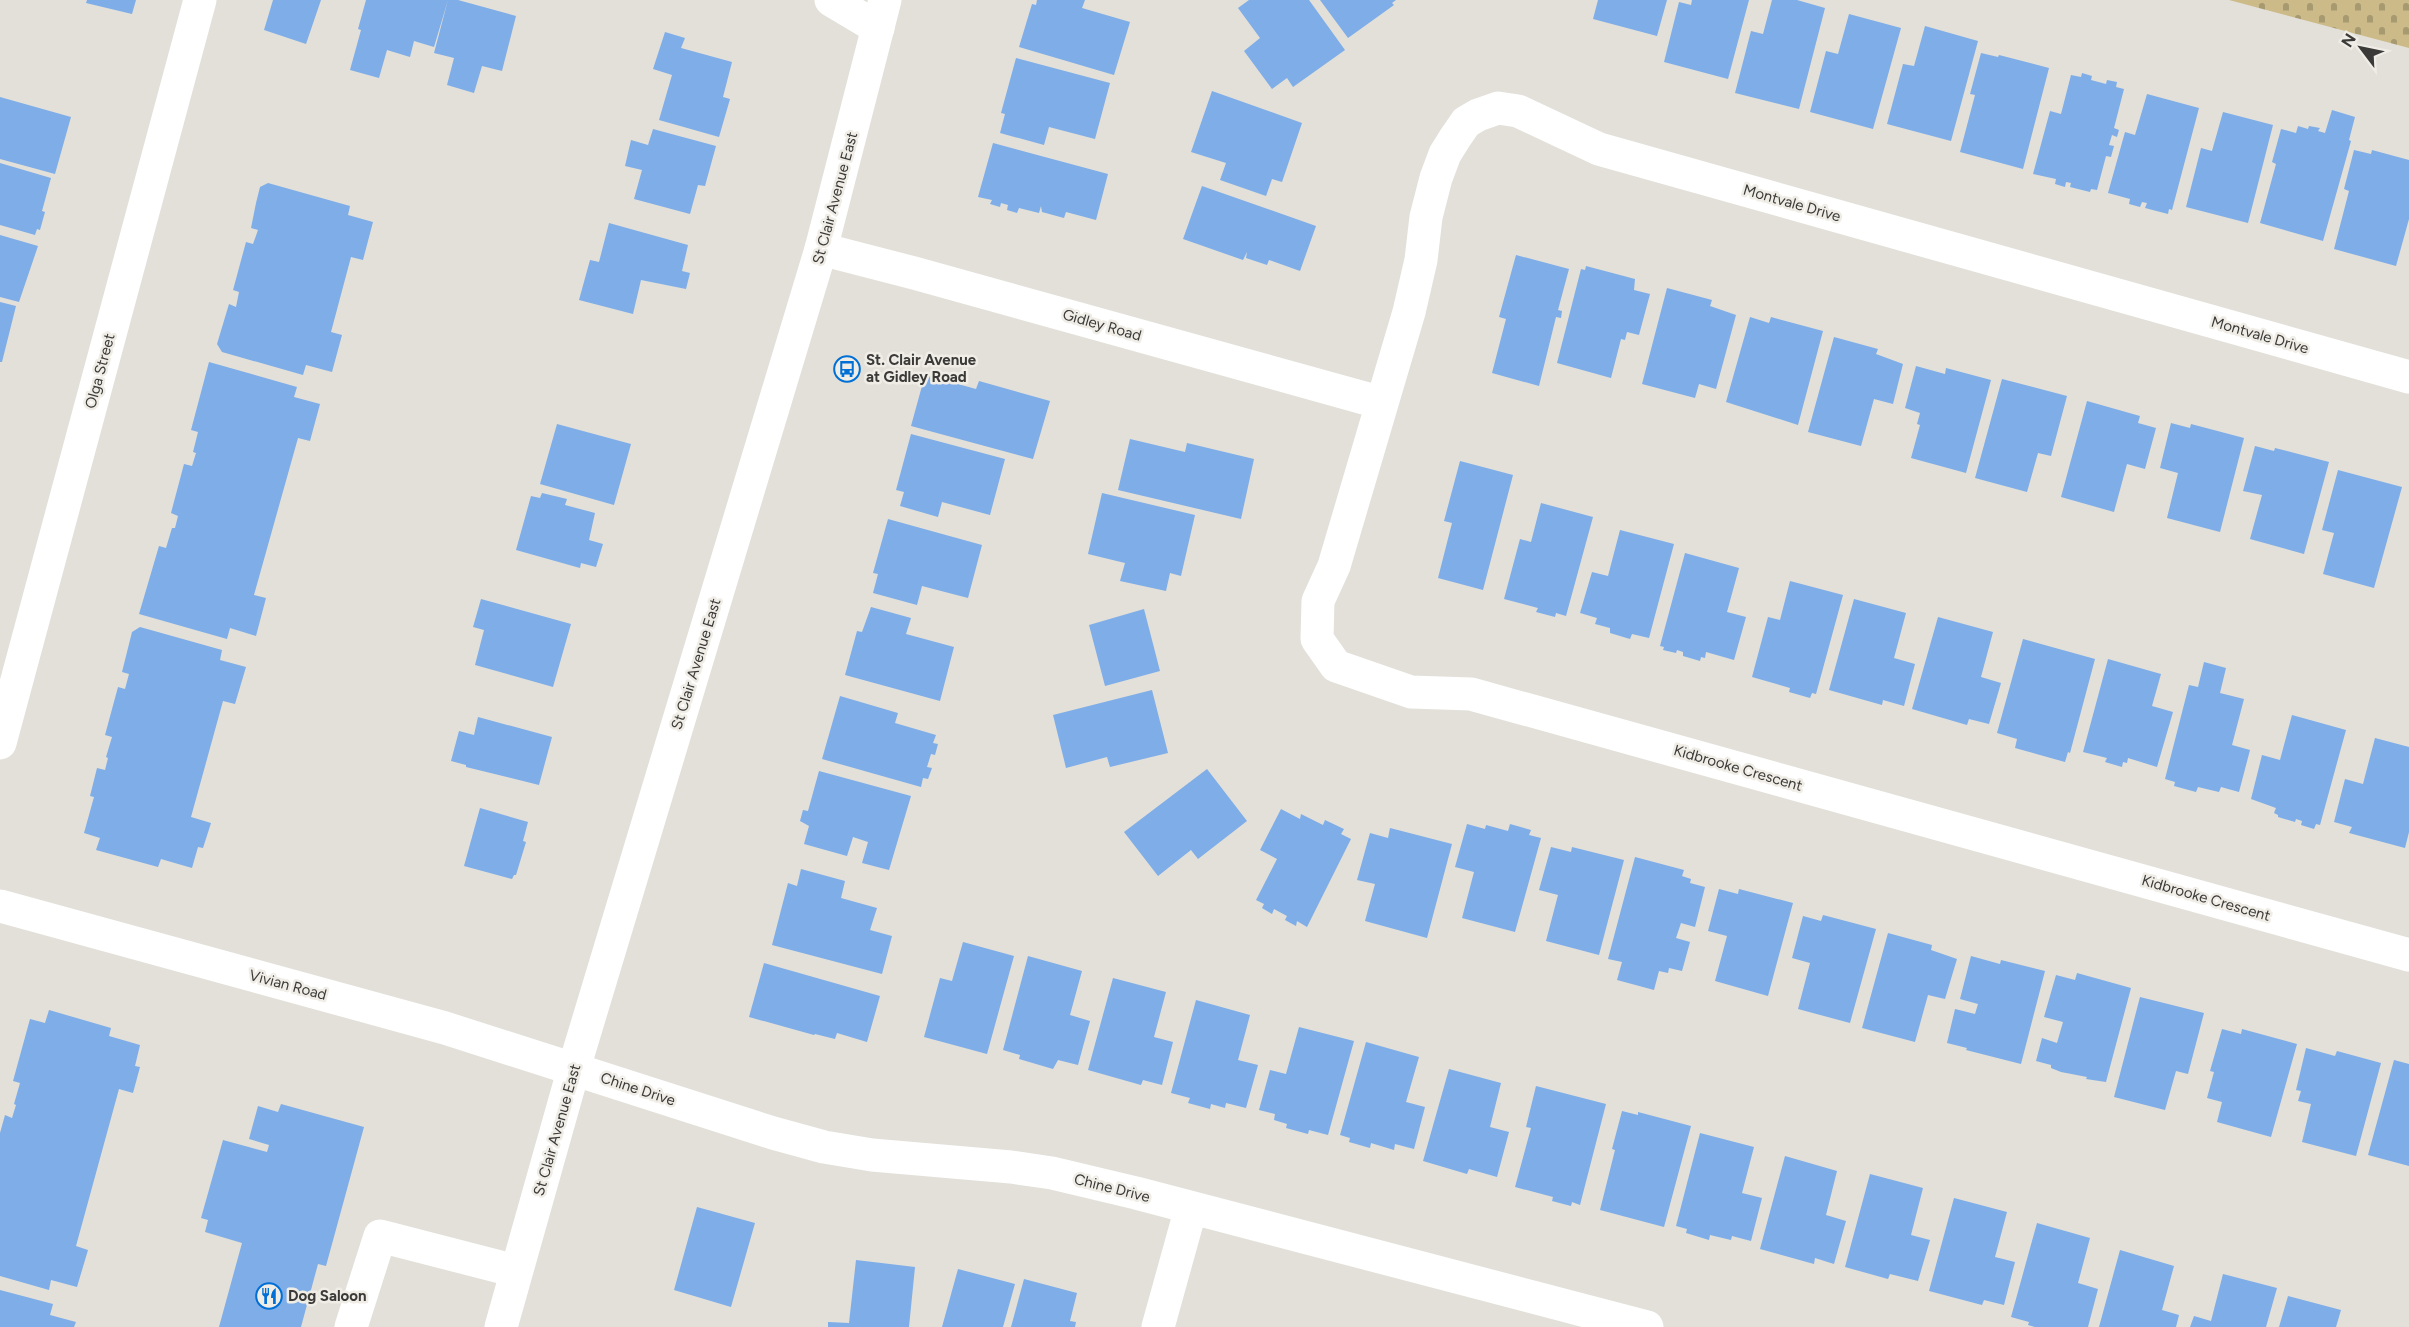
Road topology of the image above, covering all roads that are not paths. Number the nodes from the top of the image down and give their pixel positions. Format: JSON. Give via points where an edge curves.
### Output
{"nodes":[{"id":1,"x":200,"y":0,"type":"edge"},
{"id":2,"x":831,"y":0,"type":"edge"},
{"id":3,"x":882,"y":14,"type":"edge"},
{"id":4,"x":821,"y":249,"type":"junction"},
{"id":5,"x":2409,"y":377,"type":"edge"},
{"id":6,"x":1382,"y":403,"type":"junction"},
{"id":7,"x":0,"y":743,"type":"edge"},
{"id":8,"x":0,"y":906,"type":"edge"},
{"id":9,"x":2409,"y":955,"type":"edge"},
{"id":10,"x":574,"y":1068,"type":"junction"},
{"id":11,"x":1191,"y":1208,"type":"junction"},
{"id":12,"x":516,"y":1271,"type":"junction"},
{"id":13,"x":351,"y":1327,"type":"edge"},
{"id":14,"x":501,"y":1327,"type":"edge"},
{"id":15,"x":1158,"y":1327,"type":"edge"},
{"id":16,"x":1647,"y":1327,"type":"edge"}],
"edges":[{"from":1,"to":7,"type":"street","name":"Olga Street"},
{"from":2,"to":3,"type":"street"},
{"from":3,"to":4,"type":"street","name":"St Clair Avenue East"},
{"from":4,"to":6,"type":"street","name":"Gidley Road"},
{"from":4,"to":10,"type":"street","name":"St Clair Avenue East"},
{"from":5,"to":6,"type":"street","name":"Montvale Drive","via":[[1599,149],[1518,111],[1498,108],[1466,122],[1445,154],[1426,217],[1409,312]]},
{"from":6,"to":9,"type":"street","name":"Kidbrooke Crescent","via":[[1334,566],[1318,601],[1317,639],[1336,666],[1411,692],[1471,694]]},
{"from":8,"to":10,"type":"street","name":"Vivian Road","via":[[434,1025]]},
{"from":10,"to":11,"type":"street","name":"Chine Drive","via":[[824,1147],[1032,1170]]},
{"from":10,"to":12,"type":"street","name":"St Clair Avenue East"},
{"from":11,"to":15,"type":"street"},
{"from":11,"to":16,"type":"street","name":"Chine Drive"},
{"from":12,"to":13,"type":"street","via":[[380,1236]]},
{"from":12,"to":14,"type":"street","name":"St Clair Avenue East"}]}
